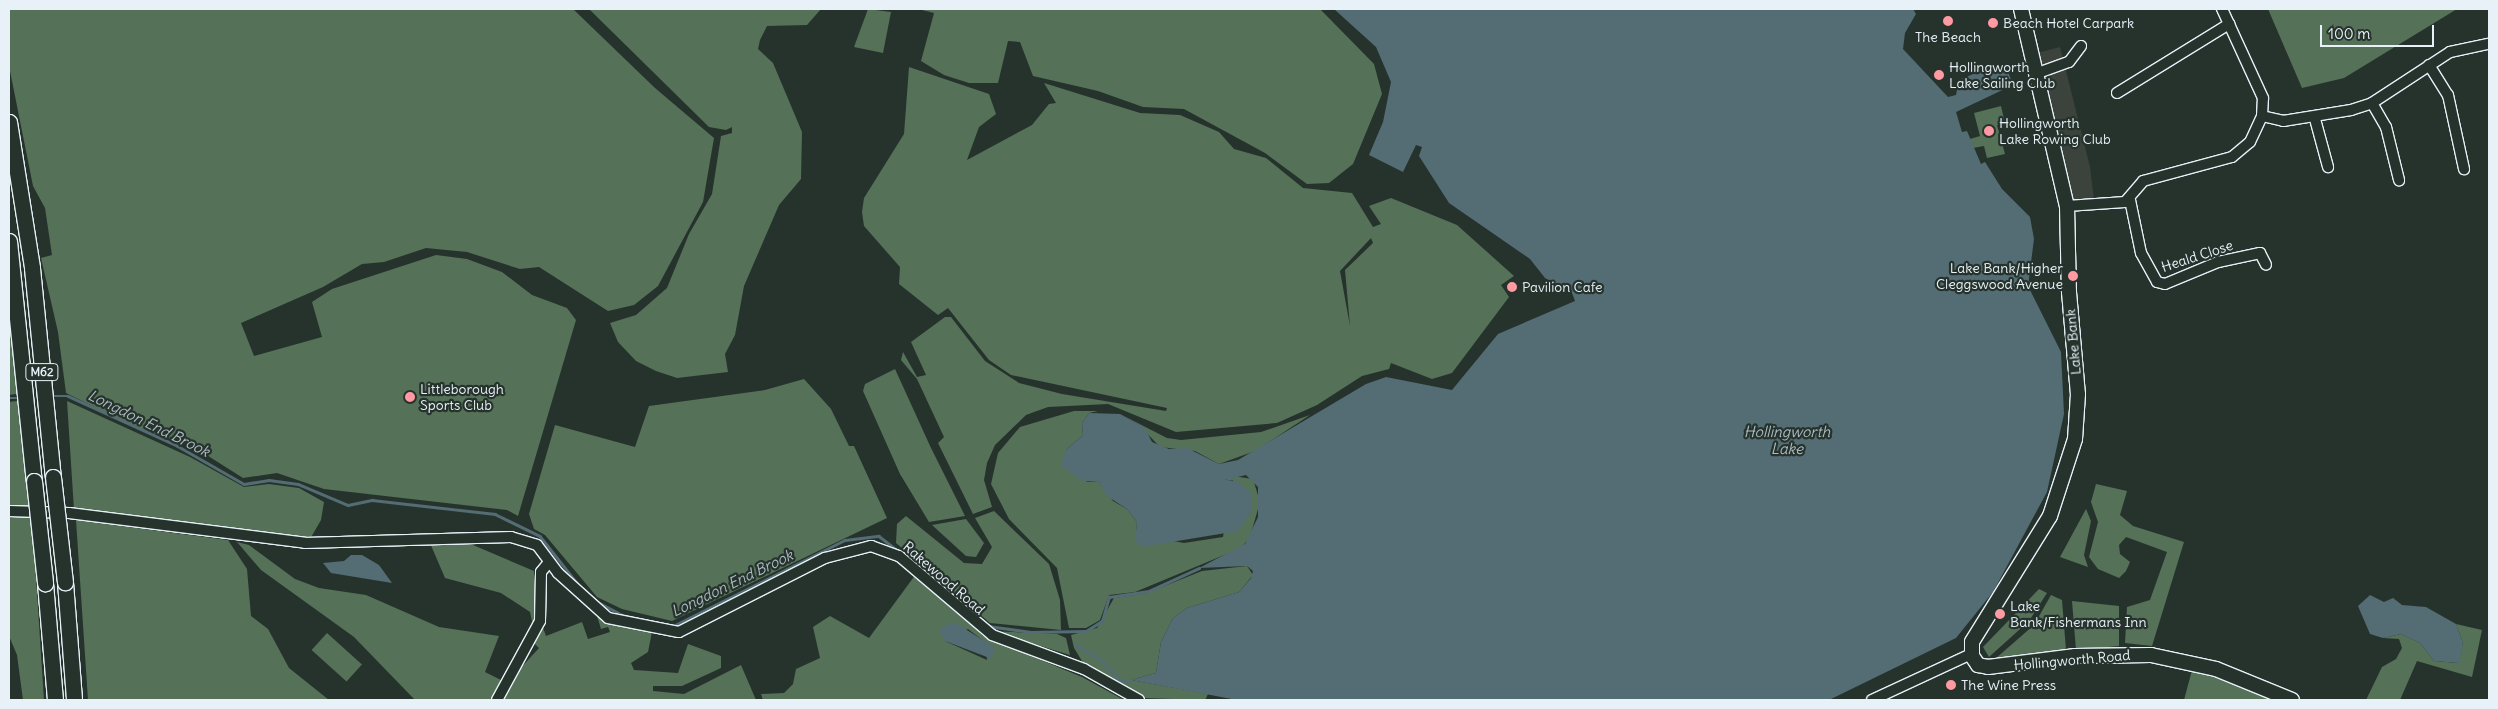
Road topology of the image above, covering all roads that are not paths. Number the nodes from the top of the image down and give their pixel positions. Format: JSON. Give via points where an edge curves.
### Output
{"nodes":[{"id":1,"x":2222,"y":9,"type":"edge"},
{"id":2,"x":2020,"y":17,"type":"edge"},
{"id":3,"x":2229,"y":24,"type":"junction"},
{"id":4,"x":2489,"y":44,"type":"edge"},
{"id":5,"x":2081,"y":46,"type":"dead end"},
{"id":6,"x":2429,"y":65,"type":"junction"},
{"id":7,"x":2038,"y":73,"type":"junction"},
{"id":8,"x":2117,"y":93,"type":"dead end"},
{"id":9,"x":2372,"y":103,"type":"junction"},
{"id":10,"x":2262,"y":116,"type":"junction"},
{"id":11,"x":2316,"y":119,"type":"junction"},
{"id":12,"x":9,"y":122,"type":"edge"},
{"id":13,"x":2328,"y":167,"type":"dead end"},
{"id":14,"x":2464,"y":169,"type":"dead end"},
{"id":15,"x":2399,"y":180,"type":"dead end"},
{"id":16,"x":2130,"y":200,"type":"junction"},
{"id":17,"x":2067,"y":206,"type":"junction"},
{"id":18,"x":9,"y":241,"type":"edge"},
{"id":19,"x":2266,"y":265,"type":"dead end"},
{"id":20,"x":9,"y":510,"type":"edge"},
{"id":21,"x":548,"y":562,"type":"junction"},
{"id":22,"x":1971,"y":654,"type":"junction"},
{"id":23,"x":55,"y":700,"type":"edge"},
{"id":24,"x":74,"y":700,"type":"edge"},
{"id":25,"x":497,"y":700,"type":"edge"},
{"id":26,"x":1139,"y":700,"type":"edge"},
{"id":27,"x":1872,"y":700,"type":"edge"},
{"id":28,"x":2292,"y":700,"type":"edge"}],
"edges":[{"from":1,"to":3,"type":"street"},
{"from":2,"to":7,"type":"main road","name":"Lake Bank"},
{"from":3,"to":8,"type":"street"},
{"from":3,"to":10,"type":"street","via":[[2263,98]]},
{"from":4,"to":6,"type":"street","via":[[2450,52]]},
{"from":5,"to":7,"type":"street","via":[[2069,62]]},
{"from":6,"to":9,"type":"street"},
{"from":6,"to":14,"type":"street","via":[[2448,95]]},
{"from":7,"to":17,"type":"main road","name":"Lake Bank"},
{"from":9,"to":11,"type":"street"},
{"from":9,"to":15,"type":"street","via":[[2386,127]]},
{"from":10,"to":11,"type":"street","via":[[2284,121]]},
{"from":10,"to":16,"type":"street","via":[[2250,142],[2232,157],[2149,178],[2138,184]]},
{"from":11,"to":13,"type":"street"},
{"from":12,"to":24,"type":"highway","number":"M62","bridge":true,"via":[[32,268]]},
{"from":16,"to":17,"type":"street"},
{"from":16,"to":19,"type":"street","name":"Heald Close","via":[[2141,253],[2157,282],[2165,284],[2218,262],[2260,252]]},
{"from":17,"to":22,"type":"main road","name":"Lake Bank","via":[[2069,292],[2078,394],[2068,471],[2050,516],[1972,642]]},
{"from":18,"to":23,"type":"highway","number":"M62","bridge":true},
{"from":20,"to":21,"type":"street","name":"Rakewood Road","via":[[69,513],[297,542],[511,537],[537,545]]},
{"from":21,"to":25,"type":"street","via":[[541,572],[544,604],[540,621]]},
{"from":21,"to":26,"type":"street","name":"Rakewood Road","via":[[608,618],[679,632],[825,558],[854,548],[889,549],[992,635],[1084,669]]},
{"from":22,"to":27,"type":"street"},
{"from":22,"to":28,"type":"main road","name":"Hollingworth Road","via":[[1978,665],[1988,667],[2075,656],[2150,655],[2216,669]]}]}
